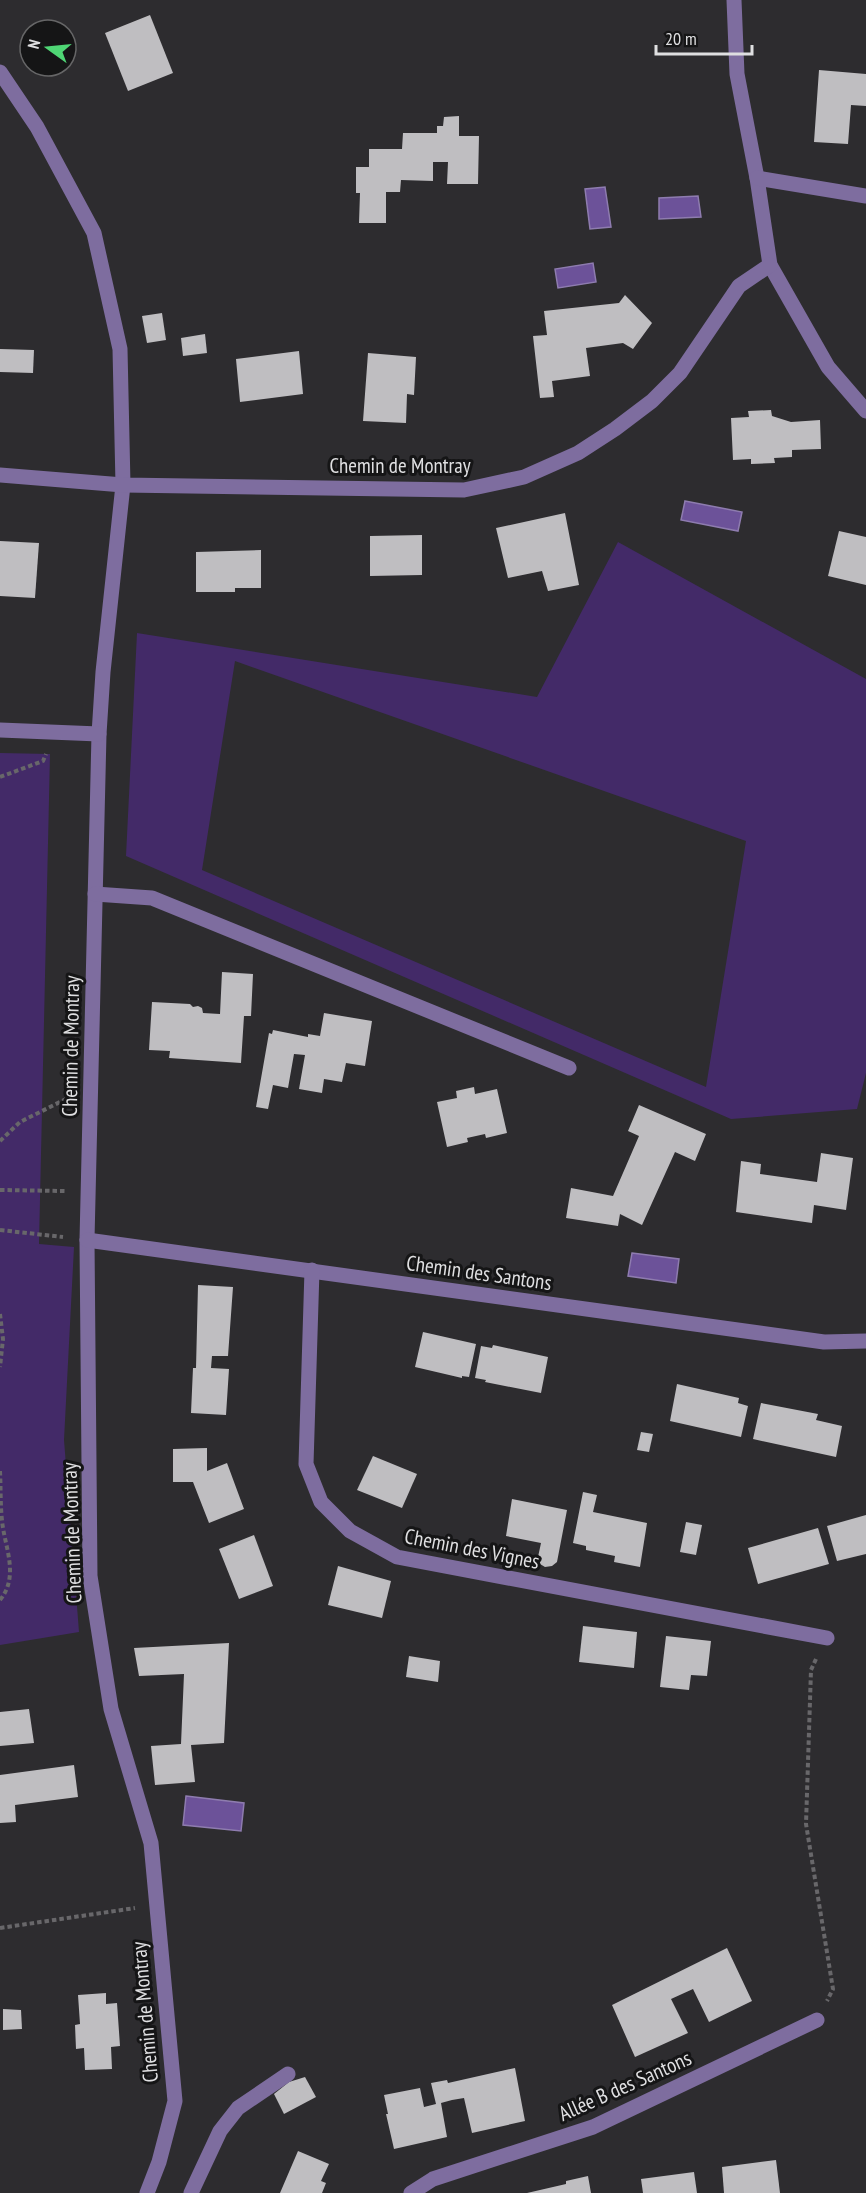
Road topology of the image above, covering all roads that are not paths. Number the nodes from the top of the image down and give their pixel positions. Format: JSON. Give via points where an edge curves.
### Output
{"nodes":[{"id":1,"x":734,"y":0,"type":"edge"},
{"id":2,"x":0,"y":72,"type":"edge"},
{"id":3,"x":757,"y":178,"type":"junction"},
{"id":4,"x":866,"y":196,"type":"edge"},
{"id":5,"x":770,"y":265,"type":"junction"},
{"id":6,"x":866,"y":411,"type":"edge"},
{"id":7,"x":0,"y":475,"type":"edge"},
{"id":8,"x":123,"y":485,"type":"junction"},
{"id":9,"x":0,"y":730,"type":"edge"},
{"id":10,"x":99,"y":734,"type":"junction"},
{"id":11,"x":95,"y":894,"type":"junction"},
{"id":12,"x":569,"y":1068,"type":"dead end"},
{"id":13,"x":87,"y":1240,"type":"junction"},
{"id":14,"x":312,"y":1270,"type":"junction"},
{"id":15,"x":866,"y":1341,"type":"edge"},
{"id":16,"x":827,"y":1638,"type":"road end"},
{"id":17,"x":817,"y":2020,"type":"road end"},
{"id":18,"x":288,"y":2074,"type":"dead end"},
{"id":19,"x":147,"y":2193,"type":"edge"},
{"id":20,"x":191,"y":2193,"type":"edge"},
{"id":21,"x":411,"y":2193,"type":"edge"}],
"edges":[{"from":1,"to":3,"type":"street","via":[[737,74]]},
{"from":2,"to":8,"type":"street","name":"Chemin de Montray","via":[[37,127],[94,233],[120,349]]},
{"from":3,"to":4,"type":"street"},
{"from":3,"to":5,"type":"street"},
{"from":5,"to":6,"type":"street","via":[[828,367]]},
{"from":5,"to":8,"type":"street","name":"Chemin de Montray","via":[[739,286],[680,373],[652,401],[578,453],[524,477],[464,490]]},
{"from":7,"to":8,"type":"street","name":"Chemin de Montray"},
{"from":8,"to":10,"type":"street","name":"Chemin de Montray"},
{"from":9,"to":10,"type":"street"},
{"from":10,"to":11,"type":"street","name":"Chemin de Montray"},
{"from":11,"to":12,"type":"street","via":[[152,898]]},
{"from":11,"to":13,"type":"street","name":"Chemin de Montray"},
{"from":13,"to":14,"type":"street","name":"Chemin des Santons"},
{"from":13,"to":19,"type":"street","name":"Chemin de Montray","via":[[90,1576],[111,1709],[151,1843],[175,2101]]},
{"from":14,"to":15,"type":"street","name":"Chemin des Santons","via":[[824,1342]]},
{"from":14,"to":16,"type":"street","name":"Chemin des Vignes","via":[[306,1464],[321,1502],[350,1531],[398,1557]]},
{"from":17,"to":21,"type":"street","name":"Allée B des Santons","via":[[593,2127],[433,2179]]},
{"from":18,"to":20,"type":"street","via":[[238,2108],[220,2131]]}]}
